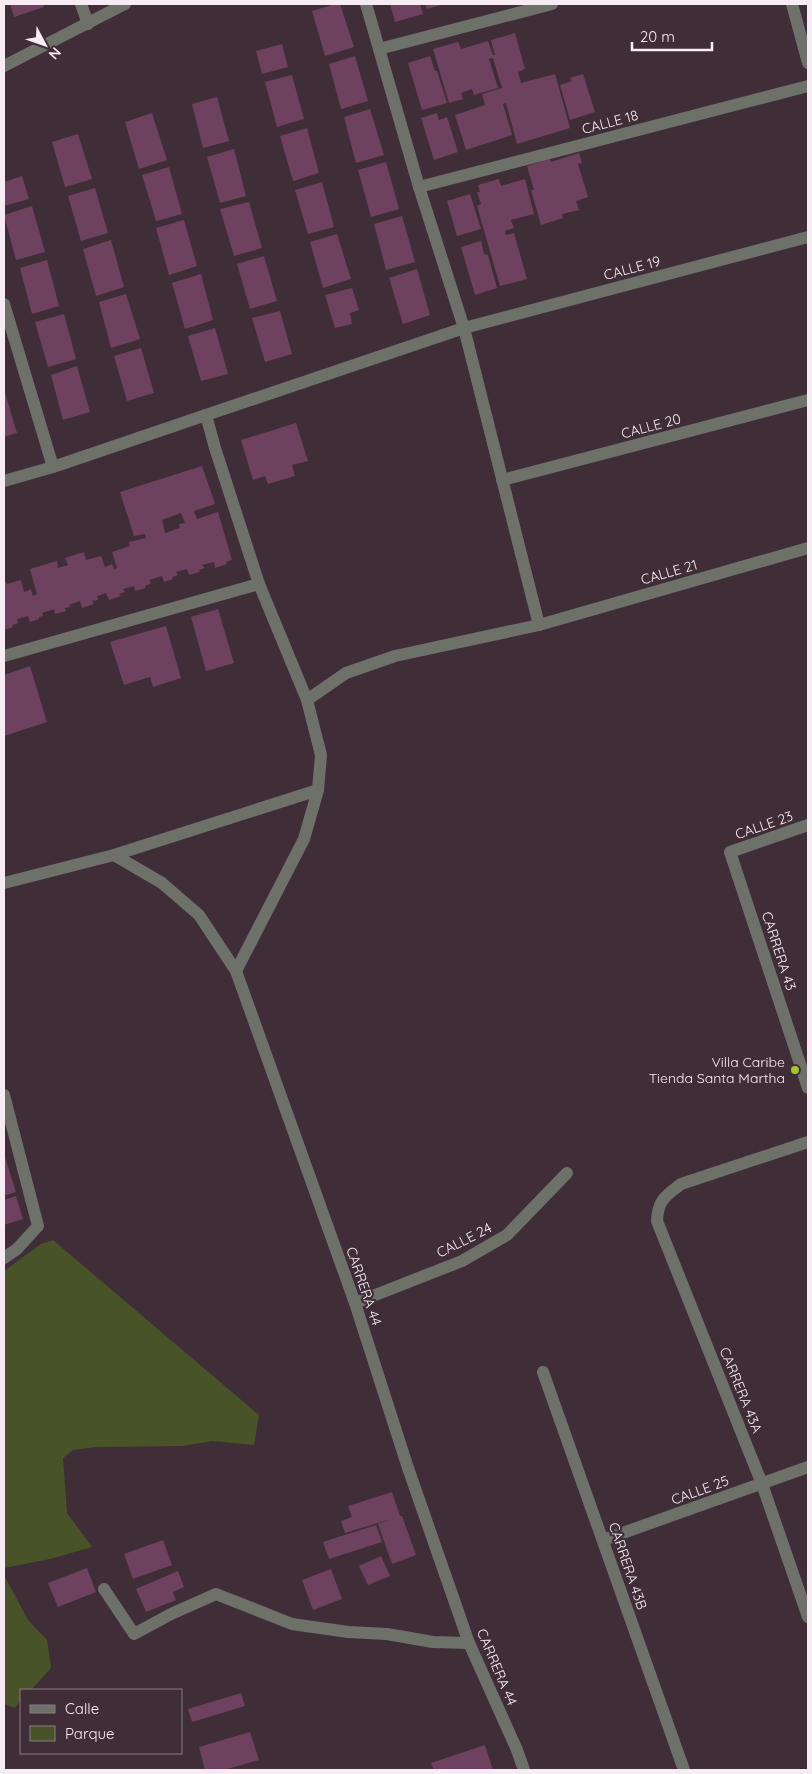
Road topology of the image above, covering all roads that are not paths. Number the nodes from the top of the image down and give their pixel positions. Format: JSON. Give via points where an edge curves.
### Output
{"nodes":[{"id":1,"x":82,"y":4,"type":"edge"},
{"id":2,"x":125,"y":4,"type":"edge"},
{"id":3,"x":366,"y":4,"type":"edge"},
{"id":4,"x":552,"y":4,"type":"edge"},
{"id":5,"x":792,"y":4,"type":"edge"},
{"id":6,"x":88,"y":24,"type":"junction"},
{"id":7,"x":379,"y":49,"type":"junction"},
{"id":8,"x":808,"y":63,"type":"edge"},
{"id":9,"x":4,"y":66,"type":"edge"},
{"id":10,"x":808,"y":86,"type":"edge"},
{"id":11,"x":419,"y":187,"type":"junction"},
{"id":12,"x":808,"y":236,"type":"edge"},
{"id":13,"x":4,"y":304,"type":"edge"},
{"id":14,"x":464,"y":328,"type":"junction"},
{"id":15,"x":808,"y":400,"type":"edge"},
{"id":16,"x":206,"y":415,"type":"junction"},
{"id":17,"x":53,"y":467,"type":"junction"},
{"id":18,"x":502,"y":480,"type":"junction"},
{"id":19,"x":4,"y":481,"type":"edge"},
{"id":20,"x":808,"y":548,"type":"edge"},
{"id":21,"x":258,"y":584,"type":"junction"},
{"id":22,"x":539,"y":625,"type":"junction"},
{"id":23,"x":4,"y":656,"type":"edge"},
{"id":24,"x":307,"y":700,"type":"junction"},
{"id":25,"x":318,"y":790,"type":"junction"},
{"id":26,"x":808,"y":825,"type":"edge"},
{"id":27,"x":730,"y":852,"type":"joint"},
{"id":28,"x":114,"y":855,"type":"junction"},
{"id":29,"x":4,"y":883,"type":"edge"},
{"id":30,"x":236,"y":971,"type":"junction"},
{"id":31,"x":808,"y":1088,"type":"edge"},
{"id":32,"x":4,"y":1095,"type":"edge"},
{"id":33,"x":808,"y":1142,"type":"edge"},
{"id":34,"x":567,"y":1173,"type":"dead end"},
{"id":35,"x":4,"y":1258,"type":"edge"},
{"id":36,"x":355,"y":1303,"type":"junction"},
{"id":37,"x":543,"y":1372,"type":"dead end"},
{"id":38,"x":808,"y":1467,"type":"edge"},
{"id":39,"x":762,"y":1484,"type":"junction"},
{"id":40,"x":603,"y":1540,"type":"junction"},
{"id":41,"x":104,"y":1589,"type":"dead end"},
{"id":42,"x":808,"y":1617,"type":"edge"},
{"id":43,"x":469,"y":1643,"type":"junction"},
{"id":44,"x":524,"y":1770,"type":"edge"},
{"id":45,"x":684,"y":1770,"type":"edge"}],
"edges":[{"from":1,"to":6,"type":"street"},
{"from":2,"to":6,"type":"street"},
{"from":3,"to":7,"type":"street"},
{"from":4,"to":7,"type":"street"},
{"from":5,"to":8,"type":"street"},
{"from":6,"to":9,"type":"street"},
{"from":7,"to":11,"type":"street"},
{"from":10,"to":11,"type":"street","name":"CALLE 18"},
{"from":11,"to":14,"type":"street"},
{"from":12,"to":14,"type":"street","name":"CALLE 19"},
{"from":13,"to":17,"type":"street"},
{"from":14,"to":16,"type":"street","name":"CALLE 19"},
{"from":14,"to":18,"type":"street"},
{"from":15,"to":18,"type":"street","name":"CALLE 20"},
{"from":16,"to":17,"type":"street","name":"CALLE 19"},
{"from":16,"to":21,"type":"street"},
{"from":17,"to":19,"type":"street","name":"CALLE 19"},
{"from":18,"to":22,"type":"street"},
{"from":20,"to":22,"type":"street","name":"CALLE 21"},
{"from":21,"to":23,"type":"street"},
{"from":21,"to":24,"type":"street"},
{"from":22,"to":24,"type":"street","name":"CALLE 21","via":[[394,656],[346,673]]},
{"from":24,"to":25,"type":"street","via":[[321,755]]},
{"from":25,"to":28,"type":"street"},
{"from":25,"to":30,"type":"street","via":[[304,840]]},
{"from":26,"to":27,"type":"street","name":"CALLE 23"},
{"from":27,"to":31,"type":"street","name":"CARRERA 43"},
{"from":28,"to":29,"type":"street"},
{"from":28,"to":30,"type":"street","name":"CARRERA 44","via":[[162,883],[199,915]]},
{"from":30,"to":36,"type":"street","name":"CARRERA 44"},
{"from":32,"to":35,"type":"street","via":[[38,1226]]},
{"from":33,"to":39,"type":"street","name":"CARRERA 43A","via":[[681,1184],[666,1196],[658,1208],[657,1221]]},
{"from":34,"to":36,"type":"street","name":"CALLE 24","via":[[507,1235],[462,1261]]},
{"from":36,"to":43,"type":"street","name":"CARRERA 44"},
{"from":37,"to":40,"type":"street","name":"CARRERA 43B"},
{"from":38,"to":39,"type":"street","name":"CALLE 25"},
{"from":39,"to":40,"type":"street","name":"CALLE 25"},
{"from":39,"to":42,"type":"street","name":"CARRERA 43A"},
{"from":40,"to":45,"type":"street","name":"CARRERA 43B"},
{"from":41,"to":43,"type":"street","via":[[134,1634],[216,1594],[292,1624],[433,1642]]},
{"from":43,"to":44,"type":"street","name":"CARRERA 44"}]}
